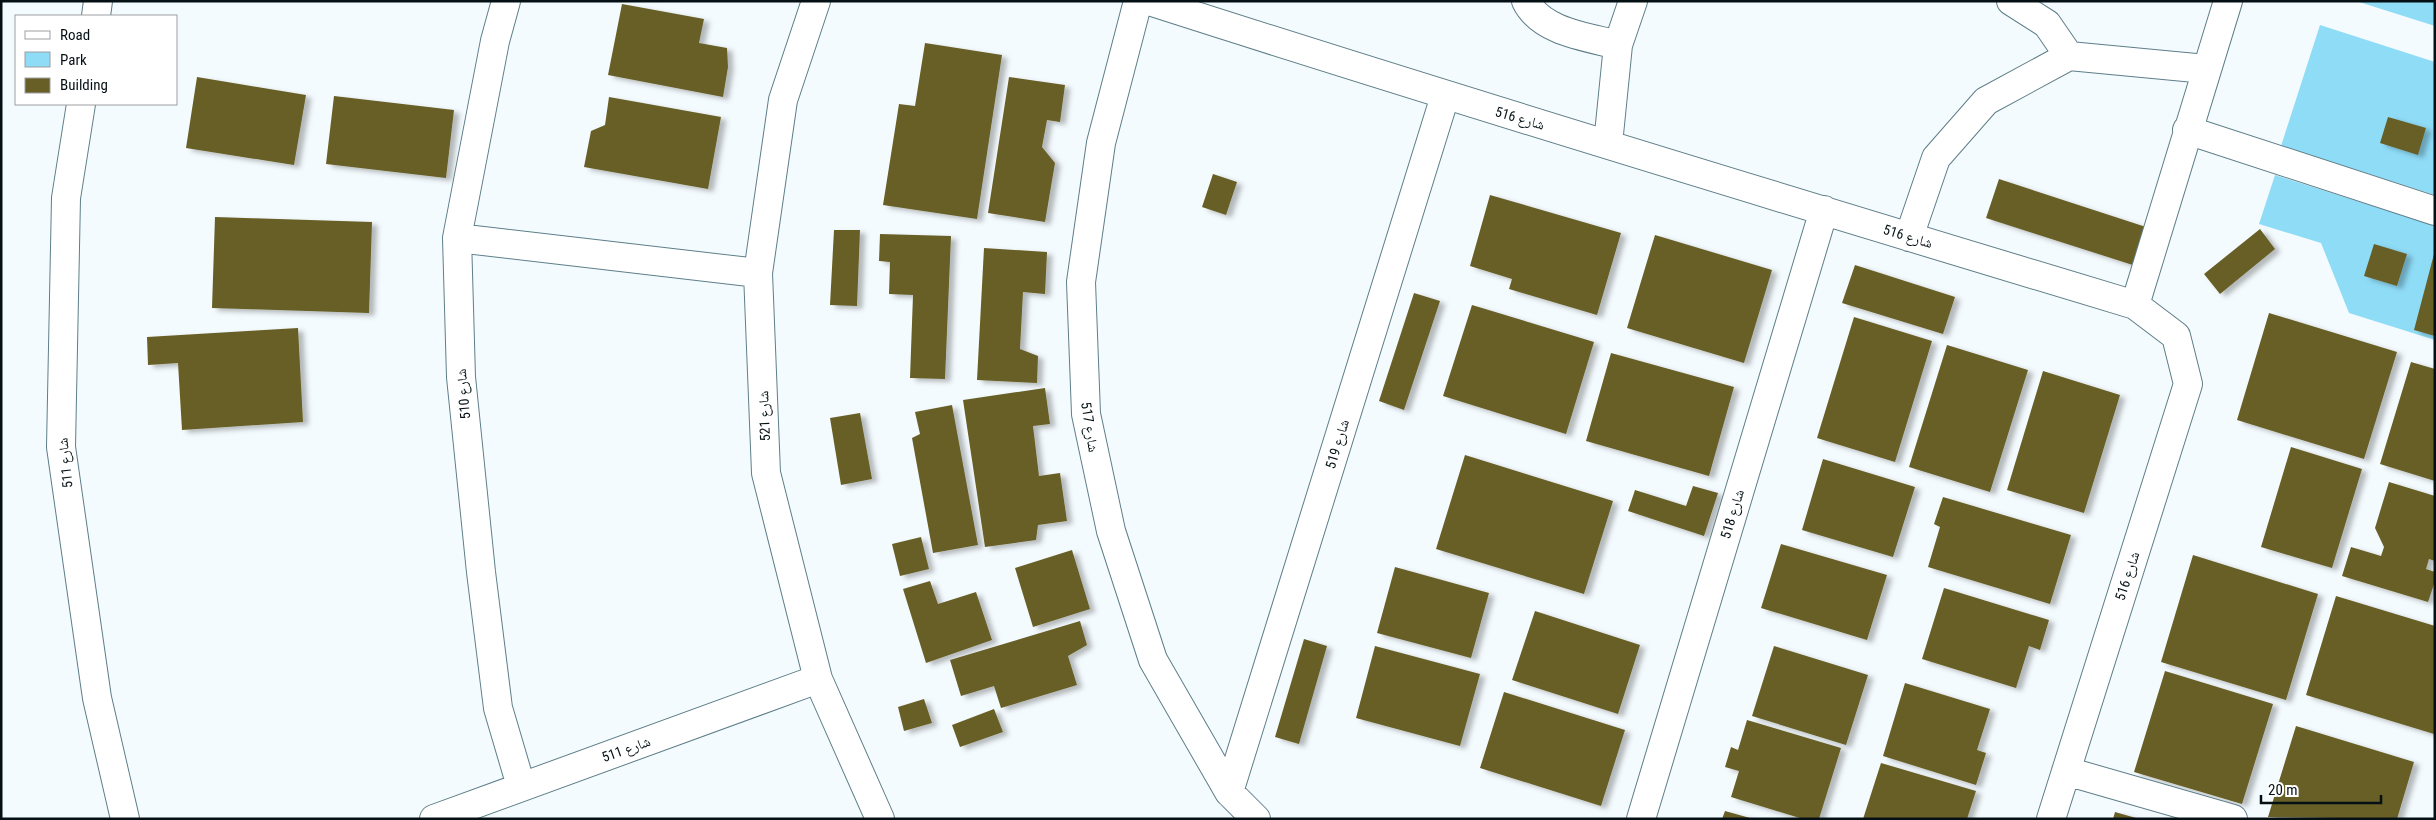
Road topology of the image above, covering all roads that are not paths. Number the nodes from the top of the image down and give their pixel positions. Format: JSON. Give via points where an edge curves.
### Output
{"nodes":[{"id":1,"x":98,"y":1,"type":"edge"},
{"id":2,"x":506,"y":1,"type":"edge"},
{"id":3,"x":816,"y":1,"type":"edge"},
{"id":4,"x":1138,"y":1,"type":"edge"},
{"id":5,"x":1149,"y":1,"type":"edge"},
{"id":6,"x":1526,"y":1,"type":"edge"},
{"id":7,"x":1633,"y":1,"type":"edge"},
{"id":8,"x":2012,"y":1,"type":"edge"},
{"id":9,"x":2228,"y":1,"type":"edge"},
{"id":10,"x":96,"y":15,"type":"edge"},
{"id":11,"x":1618,"y":45,"type":"junction"},
{"id":12,"x":2069,"y":56,"type":"junction"},
{"id":13,"x":2206,"y":69,"type":"junction"},
{"id":14,"x":1445,"y":96,"type":"junction"},
{"id":15,"x":81,"y":105,"type":"edge"},
{"id":16,"x":2187,"y":130,"type":"junction"},
{"id":17,"x":1608,"y":144,"type":"junction"},
{"id":18,"x":1824,"y":210,"type":"junction"},
{"id":19,"x":2435,"y":211,"type":"edge"},
{"id":20,"x":1909,"y":237,"type":"junction"},
{"id":21,"x":458,"y":238,"type":"junction"},
{"id":22,"x":758,"y":273,"type":"junction"},
{"id":23,"x":2135,"y":304,"type":"junction"},
{"id":24,"x":818,"y":679,"type":"junction"},
{"id":25,"x":2066,"y":771,"type":"junction"},
{"id":26,"x":521,"y":786,"type":"junction"},
{"id":27,"x":1229,"y":792,"type":"junction"},
{"id":28,"x":125,"y":819,"type":"edge"},
{"id":29,"x":434,"y":819,"type":"edge"},
{"id":30,"x":880,"y":819,"type":"edge"},
{"id":31,"x":1256,"y":819,"type":"edge"},
{"id":32,"x":1641,"y":819,"type":"edge"},
{"id":33,"x":2051,"y":819,"type":"edge"},
{"id":34,"x":2233,"y":819,"type":"edge"}],
"edges":[{"from":1,"to":10,"type":"street"},
{"from":2,"to":21,"type":"street","name":"شارع 510","via":[[495,41]]},
{"from":3,"to":22,"type":"street","name":"شارع 521","via":[[784,100]]},
{"from":4,"to":27,"type":"street","name":"شارع 517","via":[[1101,143],[1081,282],[1086,414],[1111,531],[1153,660]]},
{"from":5,"to":14,"type":"street","name":"شارع 516"},
{"from":6,"to":11,"type":"street","via":[[1540,18],[1554,27]]},
{"from":7,"to":11,"type":"street"},
{"from":8,"to":12,"type":"street","via":[[2046,24]]},
{"from":9,"to":13,"type":"street"},
{"from":11,"to":17,"type":"street"},
{"from":12,"to":13,"type":"street"},
{"from":12,"to":20,"type":"street","via":[[1986,101],[1936,158]]},
{"from":13,"to":16,"type":"street"},
{"from":14,"to":17,"type":"street","name":"شارع 516"},
{"from":14,"to":27,"type":"street","name":"شارع 519"},
{"from":15,"to":28,"type":"street","name":"شارع 511","via":[[66,198],[61,447],[97,698]]},
{"from":16,"to":19,"type":"street"},
{"from":16,"to":23,"type":"street"},
{"from":17,"to":18,"type":"street","name":"شارع 516"},
{"from":18,"to":20,"type":"street","name":"شارع 516"},
{"from":18,"to":32,"type":"street","name":"شارع 518"},
{"from":20,"to":23,"type":"street","name":"شارع 516"},
{"from":21,"to":22,"type":"street"},
{"from":21,"to":26,"type":"street","name":"شارع 510","via":[[461,377],[481,572],[498,708]]},
{"from":22,"to":24,"type":"street","name":"شارع 521","via":[[766,473]]},
{"from":23,"to":25,"type":"street","name":"شارع 516","via":[[2176,336],[2188,384]]},
{"from":24,"to":26,"type":"street","name":"شارع 511"},
{"from":24,"to":30,"type":"street","name":"شارع 521"},
{"from":25,"to":33,"type":"street","name":"شارع 516"},
{"from":25,"to":34,"type":"street"},
{"from":26,"to":29,"type":"street","name":"شارع 511"},
{"from":27,"to":31,"type":"street","name":"شارع 517"}]}
